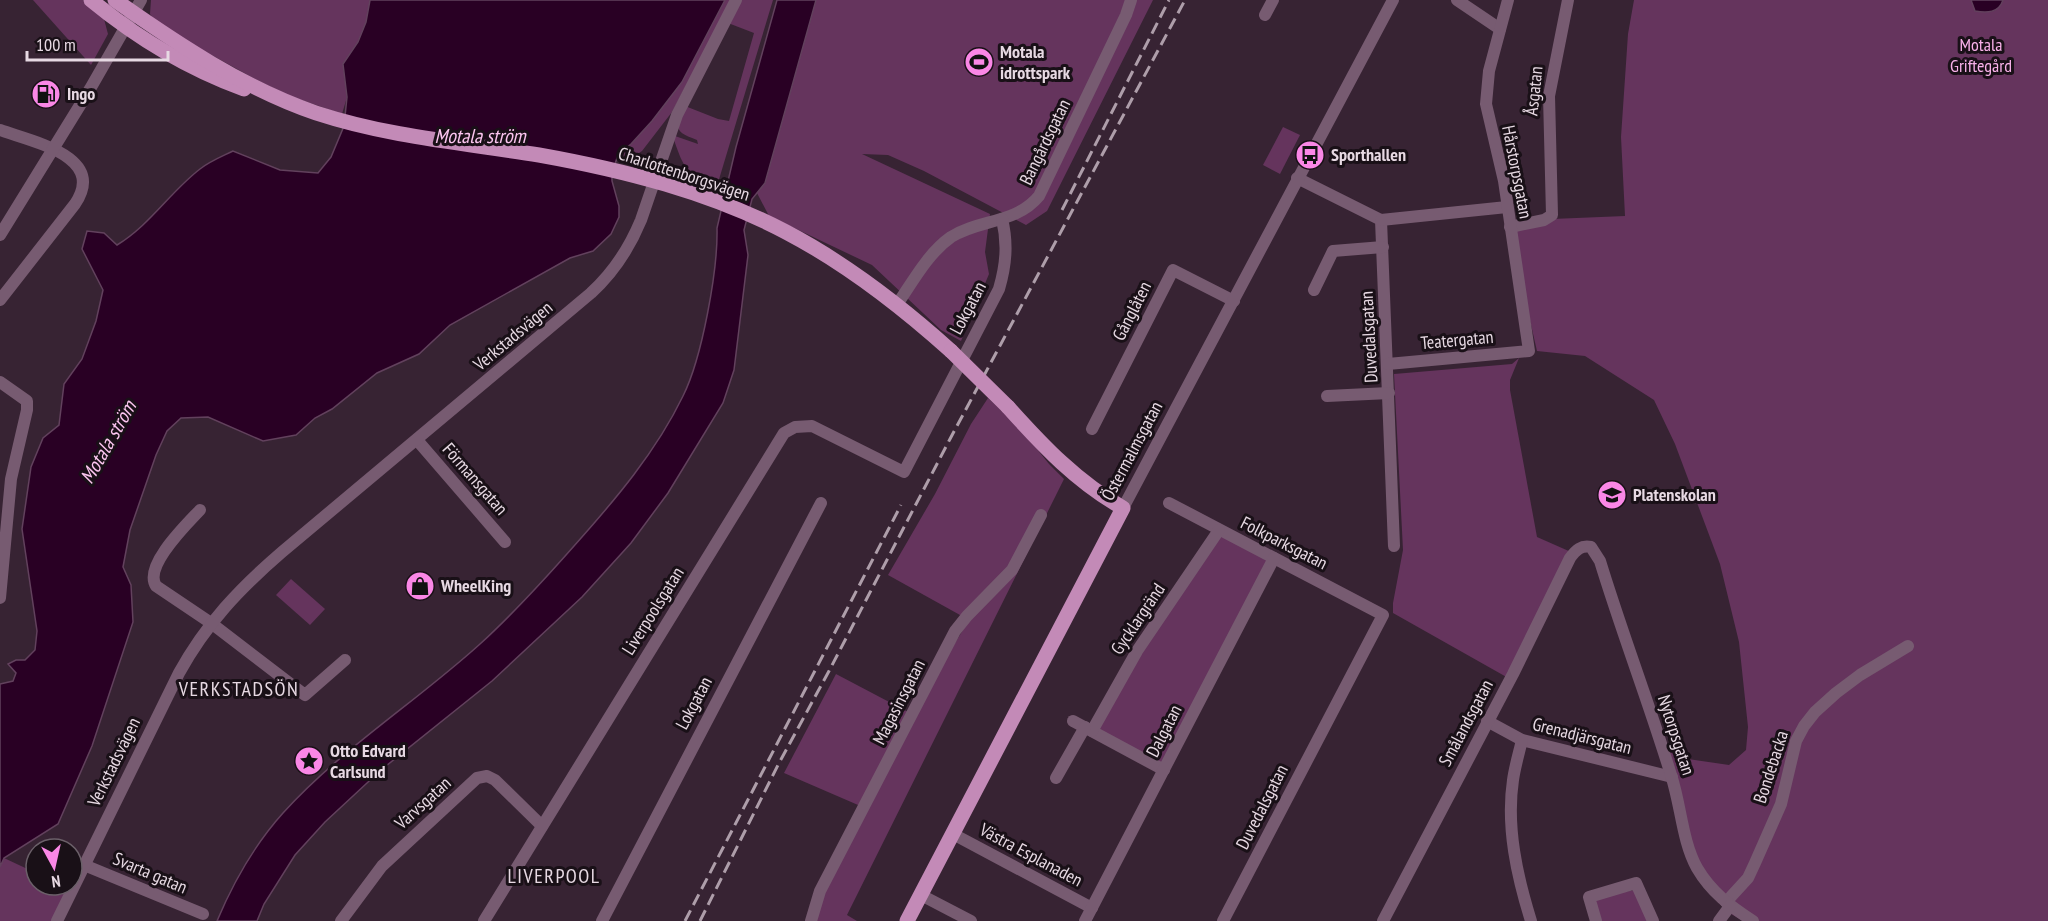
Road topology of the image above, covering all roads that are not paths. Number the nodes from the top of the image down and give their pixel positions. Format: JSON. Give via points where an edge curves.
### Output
{"nodes":[{"id":1,"x":91,"y":0,"type":"edge"},
{"id":2,"x":115,"y":0,"type":"edge"},
{"id":3,"x":736,"y":0,"type":"edge"},
{"id":4,"x":1131,"y":0,"type":"edge"},
{"id":5,"x":1273,"y":0,"type":"edge"},
{"id":6,"x":1393,"y":0,"type":"edge"},
{"id":7,"x":1457,"y":0,"type":"edge"},
{"id":8,"x":1508,"y":0,"type":"edge"},
{"id":9,"x":1568,"y":0,"type":"edge"},
{"id":10,"x":133,"y":13,"type":"edge"},
{"id":11,"x":1265,"y":15,"type":"dead end"},
{"id":12,"x":1500,"y":29,"type":"junction"},
{"id":13,"x":0,"y":130,"type":"edge"},
{"id":14,"x":53,"y":150,"type":"junction"},
{"id":15,"x":1297,"y":178,"type":"junction"},
{"id":16,"x":654,"y":182,"type":"junction"},
{"id":17,"x":1506,"y":207,"type":"junction"},
{"id":18,"x":1002,"y":219,"type":"junction"},
{"id":19,"x":1381,"y":220,"type":"junction"},
{"id":20,"x":1510,"y":226,"type":"junction"},
{"id":21,"x":0,"y":235,"type":"edge"},
{"id":22,"x":1383,"y":247,"type":"junction"},
{"id":23,"x":1314,"y":290,"type":"dead end"},
{"id":24,"x":0,"y":300,"type":"edge"},
{"id":25,"x":1234,"y":301,"type":"junction"},
{"id":26,"x":896,"y":306,"type":"junction"},
{"id":27,"x":1529,"y":351,"type":"joint"},
{"id":28,"x":1388,"y":364,"type":"junction"},
{"id":29,"x":0,"y":382,"type":"edge"},
{"id":30,"x":1389,"y":393,"type":"junction"},
{"id":31,"x":1327,"y":396,"type":"dead end"},
{"id":32,"x":1092,"y":429,"type":"dead end"},
{"id":33,"x":417,"y":440,"type":"junction"},
{"id":34,"x":904,"y":472,"type":"joint"},
{"id":35,"x":821,"y":503,"type":"dead end"},
{"id":36,"x":1168,"y":504,"type":"dead end"},
{"id":37,"x":1123,"y":508,"type":"junction"},
{"id":38,"x":200,"y":510,"type":"dead end"},
{"id":39,"x":1041,"y":514,"type":"dead end"},
{"id":40,"x":1219,"y":530,"type":"junction"},
{"id":41,"x":505,"y":542,"type":"dead end"},
{"id":42,"x":1394,"y":546,"type":"dead end"},
{"id":43,"x":1585,"y":546,"type":"joint"},
{"id":44,"x":1274,"y":558,"type":"junction"},
{"id":45,"x":1,"y":574,"type":"edge"},
{"id":46,"x":0,"y":598,"type":"edge"},
{"id":47,"x":1383,"y":615,"type":"joint"},
{"id":48,"x":211,"y":623,"type":"junction"},
{"id":49,"x":1908,"y":646,"type":"dead end"},
{"id":50,"x":345,"y":660,"type":"dead end"},
{"id":51,"x":1487,"y":721,"type":"junction"},
{"id":52,"x":1083,"y":726,"type":"junction"},
{"id":53,"x":1522,"y":740,"type":"junction"},
{"id":54,"x":1164,"y":770,"type":"junction"},
{"id":55,"x":1672,"y":777,"type":"junction"},
{"id":56,"x":1056,"y":778,"type":"dead end"},
{"id":57,"x":542,"y":826,"type":"junction"},
{"id":58,"x":953,"y":834,"type":"junction"},
{"id":59,"x":84,"y":865,"type":"joint"},
{"id":60,"x":921,"y":895,"type":"junction"},
{"id":61,"x":69,"y":897,"type":"edge"},
{"id":62,"x":1728,"y":904,"type":"junction"},
{"id":63,"x":1092,"y":908,"type":"junction"},
{"id":64,"x":203,"y":914,"type":"dead end"},
{"id":65,"x":57,"y":921,"type":"edge"},
{"id":66,"x":341,"y":921,"type":"edge"},
{"id":67,"x":484,"y":921,"type":"edge"},
{"id":68,"x":602,"y":921,"type":"edge"},
{"id":69,"x":811,"y":921,"type":"edge"},
{"id":70,"x":907,"y":921,"type":"edge"},
{"id":71,"x":971,"y":921,"type":"edge"},
{"id":72,"x":1085,"y":921,"type":"edge"},
{"id":73,"x":1223,"y":921,"type":"edge"},
{"id":74,"x":1383,"y":921,"type":"edge"},
{"id":75,"x":1531,"y":921,"type":"edge"},
{"id":76,"x":1596,"y":921,"type":"edge"},
{"id":77,"x":1653,"y":921,"type":"edge"},
{"id":78,"x":1719,"y":921,"type":"edge"},
{"id":79,"x":1754,"y":921,"type":"edge"}],
"edges":[{"from":1,"to":10,"type":"main road","name":"Charlottenborgsvägen"},
{"from":2,"to":10,"type":"main road","name":"Charlottenborgsvägen"},
{"from":3,"to":16,"type":"street","name":"Verkstadsvägen","via":[[677,115]]},
{"from":4,"to":18,"type":"street","name":"Bangårdsgatan","via":[[1043,189],[1027,208]]},
{"from":5,"to":11,"type":"street"},
{"from":6,"to":15,"type":"street","name":"Östermalmsgatan"},
{"from":7,"to":12,"type":"street"},
{"from":8,"to":12,"type":"street","name":"Hårstorpsgatan"},
{"from":9,"to":20,"type":"street","name":"Åsgatan","via":[[1549,96],[1552,215]]},
{"from":10,"to":14,"type":"street"},
{"from":10,"to":16,"type":"main road","name":"Charlottenborgsvägen","via":[[211,62],[281,99],[345,121],[539,155]]},
{"from":12,"to":17,"type":"street","name":"Hårstorpsgatan","via":[[1489,70],[1486,104],[1501,165]]},
{"from":13,"to":14,"type":"street"},
{"from":14,"to":21,"type":"street"},
{"from":14,"to":24,"type":"street","via":[[79,167],[84,182],[82,193]]},
{"from":15,"to":19,"type":"street"},
{"from":15,"to":25,"type":"street","name":"Östermalmsgatan"},
{"from":16,"to":26,"type":"main road","name":"Charlottenborgsvägen","via":[[762,220],[818,251]]},
{"from":16,"to":33,"type":"street","name":"Verkstadsvägen","via":[[634,235],[602,284]]},
{"from":17,"to":19,"type":"street"},
{"from":17,"to":20,"type":"street","name":"Hårstorpsgatan"},
{"from":18,"to":26,"type":"street","name":"Bangårdsgatan","via":[[950,238],[932,255]]},
{"from":18,"to":34,"type":"street","name":"Lokgatan","via":[[1006,257],[999,290]]},
{"from":19,"to":22,"type":"street","name":"Duvedalsgatan"},
{"from":20,"to":27,"type":"street","name":"Hårstorpsgatan"},
{"from":22,"to":23,"type":"street","via":[[1333,251]]},
{"from":22,"to":28,"type":"street","name":"Duvedalsgatan"},
{"from":25,"to":32,"type":"street","name":"Gånglåten","via":[[1173,270]]},
{"from":25,"to":37,"type":"street","name":"Östermalmsgatan"},
{"from":26,"to":37,"type":"main road","name":"Charlottenborgsvägen","bridge":true,"via":[[951,351],[1074,475]]},
{"from":27,"to":28,"type":"street","name":"Teatergatan"},
{"from":28,"to":30,"type":"street","name":"Duvedalsgatan"},
{"from":29,"to":45,"type":"street","via":[[27,401],[11,479]]},
{"from":30,"to":31,"type":"street"},
{"from":30,"to":42,"type":"street","name":"Duvedalsgatan"},
{"from":33,"to":41,"type":"street","name":"Förmansgatan"},
{"from":33,"to":48,"type":"street","name":"Verkstadsvägen","via":[[260,572]]},
{"from":34,"to":57,"type":"street","name":"Liverpoolsgatan","via":[[812,426],[795,427],[784,434]]},
{"from":35,"to":68,"type":"street","name":"Lokgatan"},
{"from":36,"to":40,"type":"street","name":"Folkparksgatan"},
{"from":37,"to":58,"type":"main road","name":"Östermalmsgatan"},
{"from":38,"to":48,"type":"street","via":[[171,542],[152,578],[160,589]]},
{"from":39,"to":69,"type":"street","name":"Magasinsgatan","via":[[1011,570],[955,631],[820,891]]},
{"from":40,"to":44,"type":"street","name":"Folkparksgatan"},
{"from":40,"to":52,"type":"street","name":"Gycklargränd"},
{"from":43,"to":51,"type":"street","name":"Smålandsgatan","via":[[1570,558]]},
{"from":43,"to":55,"type":"street","name":"Nytorpsgatan","via":[[1592,547],[1600,561]]},
{"from":44,"to":47,"type":"street","name":"Folkparksgatan"},
{"from":44,"to":54,"type":"street","name":"Dalgatan"},
{"from":45,"to":46,"type":"street"},
{"from":47,"to":73,"type":"street","name":"Duvedalsgatan"},
{"from":48,"to":50,"type":"street","via":[[305,695]]},
{"from":48,"to":59,"type":"street","name":"Verkstadsvägen","via":[[178,674]]},
{"from":49,"to":62,"type":"street","name":"Bondebacka","via":[[1836,693],[1804,726],[1796,741],[1781,804],[1748,878]]},
{"from":51,"to":53,"type":"street","name":"Grenadjärsgatan"},
{"from":51,"to":74,"type":"street","name":"Smålandsgatan"},
{"from":52,"to":54,"type":"street"},
{"from":52,"to":56,"type":"street","name":"Gycklargränd"},
{"from":53,"to":55,"type":"street","name":"Grenadjärsgatan"},
{"from":53,"to":75,"type":"street","via":[[1513,779],[1512,828],[1518,873]]},
{"from":54,"to":63,"type":"street","name":"Dalgatan"},
{"from":55,"to":62,"type":"street","name":"Nytorpsgatan","via":[[1689,849],[1705,880]]},
{"from":57,"to":66,"type":"street","name":"Varvsgatan","via":[[495,780],[477,778],[382,866]]},
{"from":57,"to":67,"type":"street","name":"Liverpoolsgatan"},
{"from":58,"to":60,"type":"main road","name":"Östermalmsgatan"},
{"from":58,"to":63,"type":"street","name":"Västra Esplanaden"},
{"from":59,"to":64,"type":"street","name":"Svarta gatan"},
{"from":60,"to":70,"type":"main road","name":"Östermalmsgatan"},
{"from":60,"to":71,"type":"street"},
{"from":61,"to":65,"type":"street","name":"Verkstadsvägen"},
{"from":62,"to":78,"type":"street","name":"Bondebacka"},
{"from":62,"to":79,"type":"street","name":"Nytorpsgatan"},
{"from":63,"to":72,"type":"street","name":"Dalgatan"},
{"from":76,"to":77,"type":"street","via":[[1589,897],[1636,883]]}]}
